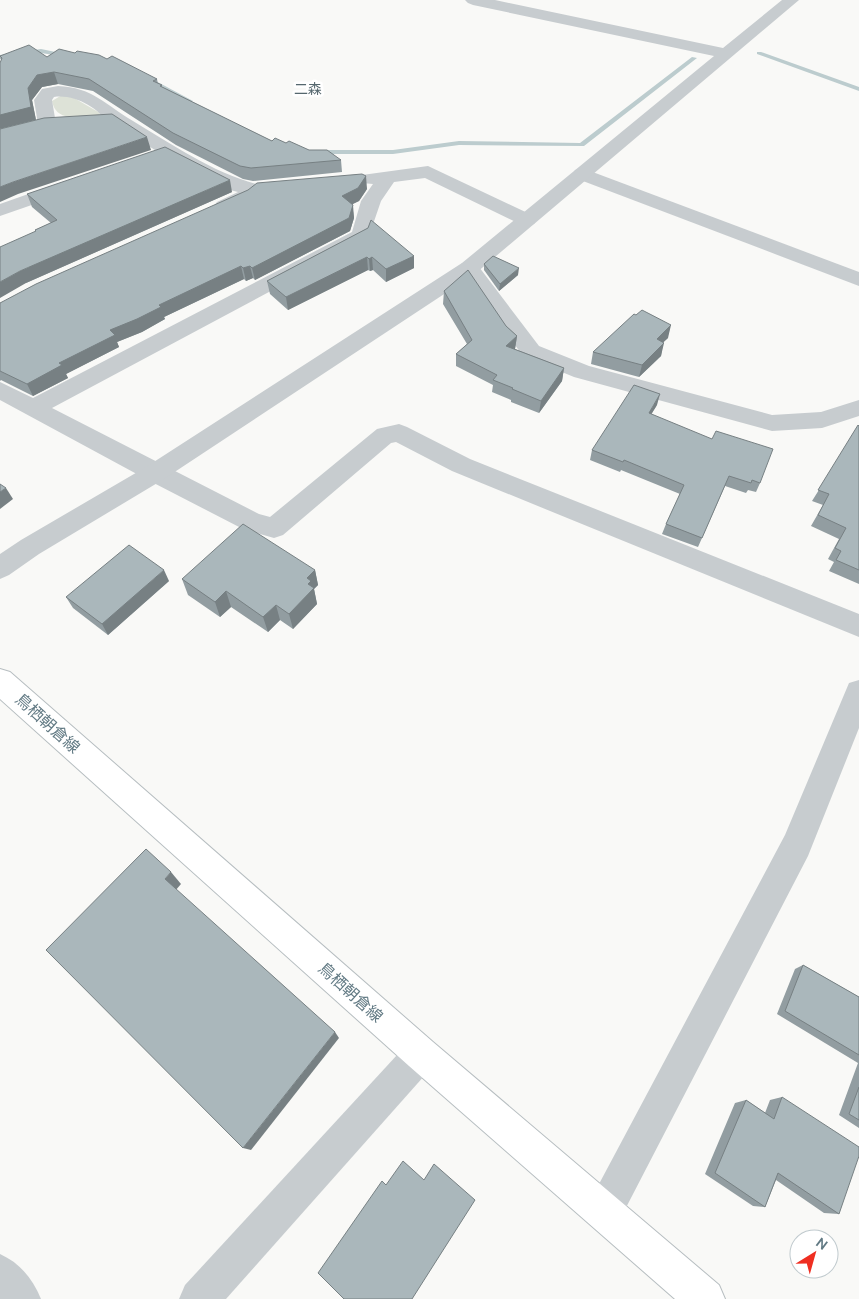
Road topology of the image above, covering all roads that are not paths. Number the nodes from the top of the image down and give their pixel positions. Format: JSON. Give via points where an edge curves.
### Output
{"nodes":[{"id":1,"x":474,"y":0,"type":"edge"},
{"id":2,"x":790,"y":0,"type":"edge"},
{"id":3,"x":727,"y":54,"type":"junction"},
{"id":4,"x":118,"y":120,"type":"junction"},
{"id":5,"x":92,"y":121,"type":"edge"},
{"id":6,"x":28,"y":129,"type":"edge"},
{"id":7,"x":169,"y":151,"type":"junction"},
{"id":8,"x":150,"y":157,"type":"edge"},
{"id":9,"x":582,"y":174,"type":"junction"},
{"id":10,"x":386,"y":178,"type":"junction"},
{"id":11,"x":84,"y":180,"type":"edge"},
{"id":12,"x":347,"y":180,"type":"edge"},
{"id":13,"x":0,"y":210,"type":"edge"},
{"id":14,"x":207,"y":214,"type":"edge"},
{"id":15,"x":527,"y":220,"type":"junction"},
{"id":16,"x":468,"y":268,"type":"junction"},
{"id":17,"x":859,"y":279,"type":"edge"},
{"id":18,"x":0,"y":390,"type":"edge"},
{"id":19,"x":33,"y":408,"type":"junction"},
{"id":20,"x":859,"y":408,"type":"edge"},
{"id":21,"x":155,"y":473,"type":"junction"},
{"id":22,"x":0,"y":568,"type":"edge"},
{"id":23,"x":859,"y":626,"type":"edge"},
{"id":24,"x":0,"y":681,"type":"edge"},
{"id":25,"x":859,"y":692,"type":"edge"},
{"id":26,"x":421,"y":1054,"type":"junction"},
{"id":27,"x":604,"y":1212,"type":"junction"},
{"id":28,"x":0,"y":1274,"type":"edge"},
{"id":29,"x":21,"y":1299,"type":"edge"},
{"id":30,"x":199,"y":1299,"type":"edge"},
{"id":31,"x":705,"y":1299,"type":"edge"}],
"edges":[{"from":1,"to":3,"type":"street"},
{"from":2,"to":3,"type":"street"},
{"from":3,"to":9,"type":"street"},
{"from":4,"to":5,"type":"street"},
{"from":4,"to":6,"type":"street","via":[[77,92],[58,91],[48,93],[43,100],[55,123]]},
{"from":4,"to":7,"type":"street"},
{"from":7,"to":8,"type":"street"},
{"from":7,"to":14,"type":"street","via":[[237,186],[262,188]]},
{"from":9,"to":15,"type":"street"},
{"from":9,"to":17,"type":"street"},
{"from":10,"to":12,"type":"street"},
{"from":10,"to":15,"type":"street","via":[[428,172]]},
{"from":10,"to":19,"type":"street","via":[[371,201],[361,235]]},
{"from":11,"to":13,"type":"street"},
{"from":15,"to":16,"type":"street"},
{"from":16,"to":20,"type":"street","via":[[531,351],[582,372],[772,423],[822,420]]},
{"from":16,"to":21,"type":"street"},
{"from":18,"to":19,"type":"street"},
{"from":19,"to":21,"type":"street"},
{"from":21,"to":22,"type":"street"},
{"from":21,"to":23,"type":"street","via":[[252,522],[274,528],[385,435],[399,433],[462,465]]},
{"from":24,"to":26,"type":"main road","name":"鳥栖朝倉線"},
{"from":25,"to":27,"type":"street","via":[[797,845]]},
{"from":26,"to":27,"type":"main road","name":"鳥栖朝倉線"},
{"from":26,"to":30,"type":"street"},
{"from":27,"to":31,"type":"main road","name":"鳥栖朝倉線"},
{"from":28,"to":29,"type":"street"}]}
